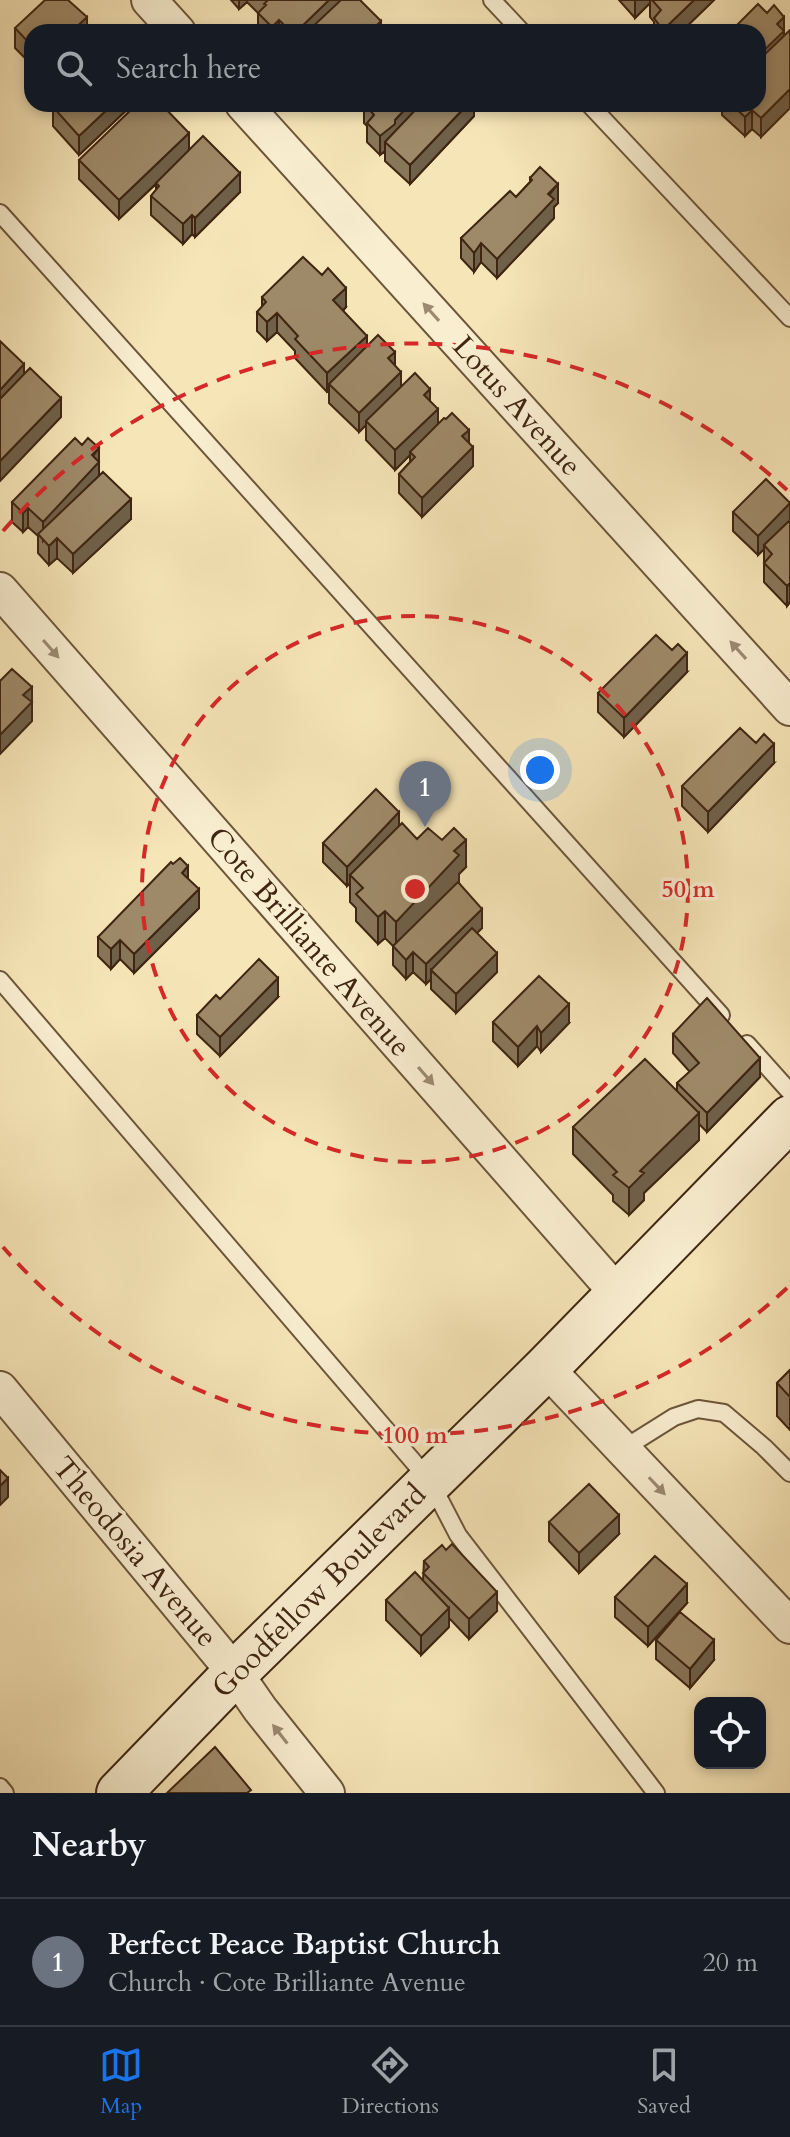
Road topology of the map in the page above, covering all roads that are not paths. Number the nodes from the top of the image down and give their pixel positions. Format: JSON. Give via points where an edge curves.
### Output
{"nodes":[{"id":1,"x":149,"y":0,"type":"edge"},
{"id":2,"x":492,"y":0,"type":"edge"},
{"id":3,"x":171,"y":24,"type":"edge"},
{"id":4,"x":514,"y":24,"type":"edge"},
{"id":5,"x":250,"y":112,"type":"edge"},
{"id":6,"x":597,"y":112,"type":"edge"},
{"id":7,"x":0,"y":213,"type":"edge"},
{"id":8,"x":790,"y":318,"type":"edge"},
{"id":9,"x":0,"y":590,"type":"edge"},
{"id":10,"x":790,"y":708,"type":"edge"},
{"id":11,"x":0,"y":980,"type":"edge"},
{"id":12,"x":790,"y":1092,"type":"edge"},
{"id":13,"x":790,"y":1118,"type":"edge"},
{"id":14,"x":618,"y":1294,"type":"junction"},
{"id":15,"x":546,"y":1368,"type":"junction"},
{"id":16,"x":0,"y":1389,"type":"edge"},
{"id":17,"x":623,"y":1449,"type":"junction"},
{"id":18,"x":790,"y":1473,"type":"edge"},
{"id":19,"x":430,"y":1481,"type":"junction"},
{"id":20,"x":790,"y":1626,"type":"edge"},
{"id":21,"x":235,"y":1673,"type":"junction"},
{"id":22,"x":0,"y":1787,"type":"edge"},
{"id":23,"x":5,"y":1793,"type":"edge"},
{"id":24,"x":119,"y":1793,"type":"edge"},
{"id":25,"x":327,"y":1793,"type":"edge"},
{"id":26,"x":656,"y":1793,"type":"edge"}],
"edges":[{"from":1,"to":3,"type":"street"},
{"from":2,"to":4,"type":"lane"},
{"from":10,"to":5,"type":"street","name":"Lotus Avenue","one_way":true},
{"from":6,"to":8,"type":"lane"},
{"from":7,"to":12,"type":"lane"},
{"from":9,"to":14,"type":"street","name":"Cote Brilliante Avenue","one_way":true},
{"from":11,"to":19,"type":"lane"},
{"from":13,"to":14,"type":"main road","name":"Goodfellow Boulevard"},
{"from":14,"to":15,"type":"main road","name":"Goodfellow Boulevard"},
{"from":15,"to":17,"type":"street"},
{"from":15,"to":19,"type":"main road","name":"Goodfellow Boulevard"},
{"from":16,"to":21,"type":"street","name":"Theodosia Avenue"},
{"from":17,"to":18,"type":"lane","via":[[674,1417],[698,1409],[724,1413]]},
{"from":17,"to":20,"type":"street","one_way":true},
{"from":19,"to":21,"type":"main road","name":"Goodfellow Boulevard"},
{"from":19,"to":26,"type":"lane","via":[[458,1535]]},
{"from":21,"to":24,"type":"main road","name":"Goodfellow Boulevard"},
{"from":25,"to":21,"type":"street","name":"Theodosia Avenue","one_way":true},
{"from":22,"to":23,"type":"lane"}]}
